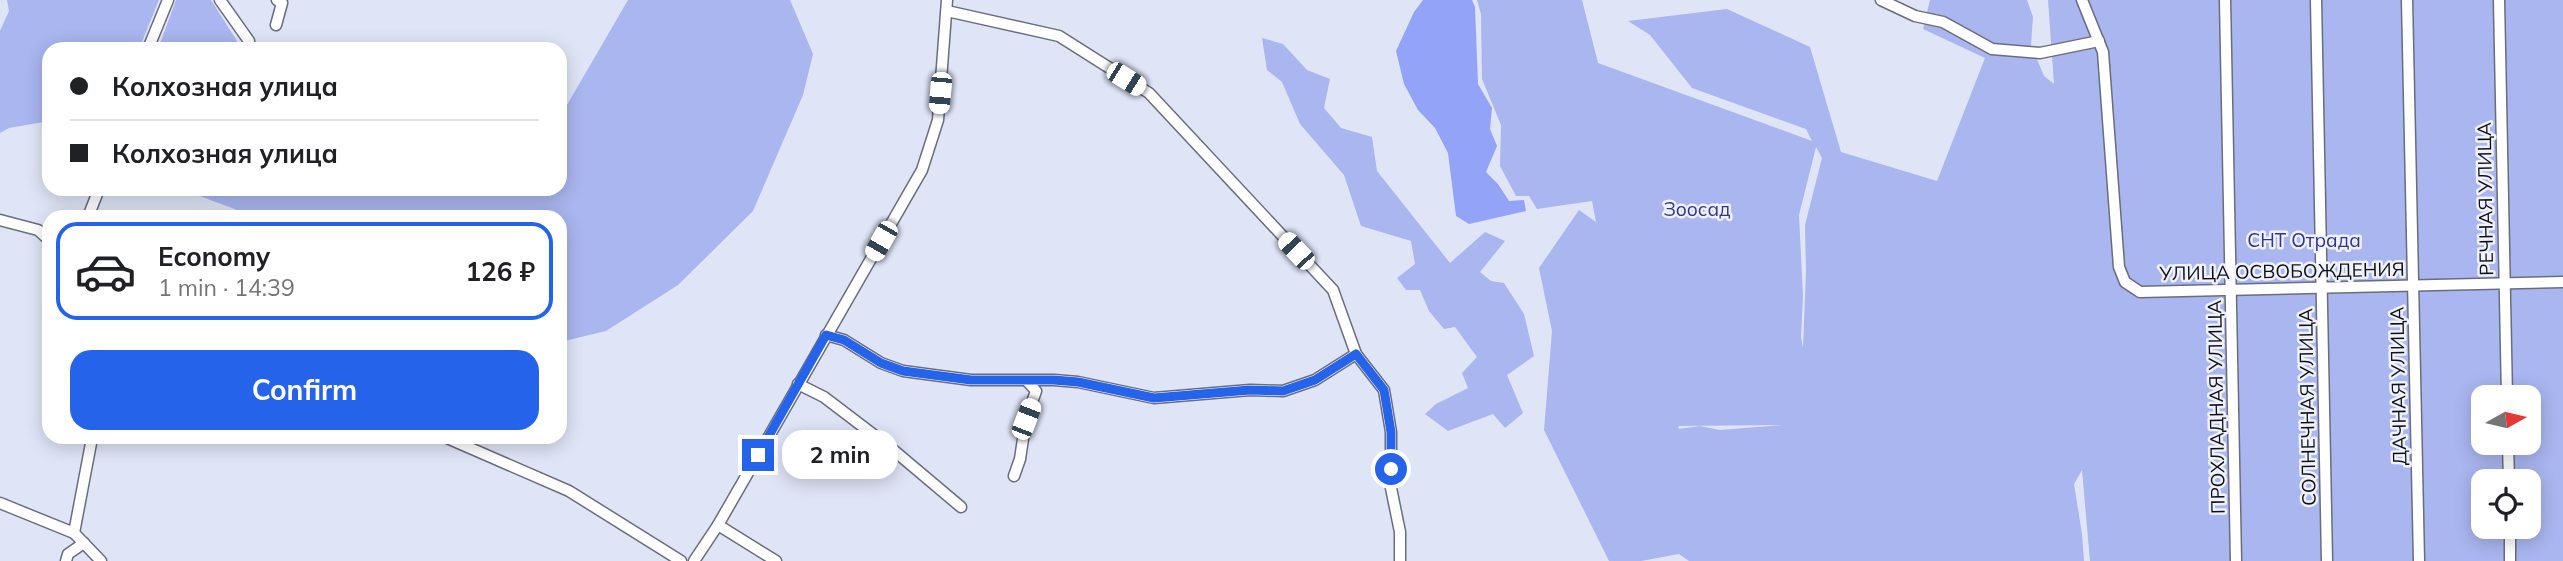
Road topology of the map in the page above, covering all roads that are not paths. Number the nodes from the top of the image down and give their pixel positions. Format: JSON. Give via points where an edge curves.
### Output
{"nodes":[{"id":1,"x":168,"y":0,"type":"edge"},
{"id":2,"x":220,"y":0,"type":"edge"},
{"id":3,"x":277,"y":0,"type":"edge"},
{"id":4,"x":1881,"y":0,"type":"edge"},
{"id":5,"x":2082,"y":0,"type":"edge"},
{"id":6,"x":2225,"y":0,"type":"edge"},
{"id":7,"x":2316,"y":0,"type":"edge"},
{"id":8,"x":2407,"y":0,"type":"edge"},
{"id":9,"x":2499,"y":0,"type":"edge"},
{"id":10,"x":947,"y":5,"type":"edge"},
{"id":11,"x":276,"y":25,"type":"dead end"},
{"id":12,"x":248,"y":41,"type":"dead end"},
{"id":13,"x":2099,"y":41,"type":"junction"},
{"id":14,"x":151,"y":42,"type":"edge"},
{"id":15,"x":0,"y":220,"type":"edge"},
{"id":16,"x":42,"y":234,"type":"edge"},
{"id":17,"x":2563,"y":282,"type":"edge"},
{"id":18,"x":2504,"y":283,"type":"junction"},
{"id":19,"x":2413,"y":286,"type":"junction"},
{"id":20,"x":2322,"y":288,"type":"junction"},
{"id":21,"x":2231,"y":290,"type":"junction"},
{"id":22,"x":826,"y":335,"type":"junction"},
{"id":23,"x":1356,"y":354,"type":"junction"},
{"id":24,"x":1027,"y":381,"type":"junction"},
{"id":25,"x":798,"y":384,"type":"junction"},
{"id":26,"x":2507,"y":385,"type":"edge"},
{"id":27,"x":91,"y":444,"type":"edge"},
{"id":28,"x":461,"y":444,"type":"edge"},
{"id":29,"x":1014,"y":476,"type":"dead end"},
{"id":30,"x":0,"y":503,"type":"edge"},
{"id":31,"x":961,"y":508,"type":"dead end"},
{"id":32,"x":718,"y":525,"type":"junction"},
{"id":33,"x":74,"y":533,"type":"junction"},
{"id":34,"x":2510,"y":539,"type":"edge"},
{"id":35,"x":84,"y":543,"type":"junction"},
{"id":36,"x":66,"y":561,"type":"edge"},
{"id":37,"x":101,"y":561,"type":"edge"},
{"id":38,"x":681,"y":561,"type":"edge"},
{"id":39,"x":694,"y":561,"type":"edge"},
{"id":40,"x":776,"y":561,"type":"edge"},
{"id":41,"x":1400,"y":561,"type":"edge"},
{"id":42,"x":2236,"y":561,"type":"edge"},
{"id":43,"x":2328,"y":561,"type":"edge"},
{"id":44,"x":2419,"y":561,"type":"edge"},
{"id":45,"x":2511,"y":561,"type":"edge"}],
"edges":[{"from":1,"to":14,"type":"street"},
{"from":2,"to":12,"type":"street"},
{"from":3,"to":11,"type":"street","via":[[282,3]]},
{"from":4,"to":13,"type":"street","via":[[1915,16],[1942,22],[1992,49],[2040,53]]},
{"from":5,"to":13,"type":"street","name":"УЛИЦА ОСВОБОЖДЕНИЯ"},
{"from":6,"to":21,"type":"street","name":"ПРОХЛАДНАЯ УЛИЦА"},
{"from":7,"to":20,"type":"street","name":"СОЛНЕЧНАЯ УЛИЦА"},
{"from":8,"to":19,"type":"street","name":"ДАЧНАЯ УЛИЦА"},
{"from":9,"to":18,"type":"street","name":"РЕЧНАЯ УЛИЦА"},
{"from":10,"to":22,"type":"street","via":[[938,120],[922,170]]},
{"from":10,"to":23,"type":"street","via":[[1059,36],[1149,93],[1333,290]]},
{"from":13,"to":21,"type":"street","name":"УЛИЦА ОСВОБОЖДЕНИЯ","via":[[2119,267],[2125,282],[2140,292]]},
{"from":15,"to":16,"type":"street"},
{"from":17,"to":18,"type":"street","name":"УЛИЦА ОСВОБОЖДЕНИЯ"},
{"from":18,"to":19,"type":"street","name":"УЛИЦА ОСВОБОЖДЕНИЯ"},
{"from":18,"to":26,"type":"street","name":"РЕЧНАЯ УЛИЦА"},
{"from":19,"to":20,"type":"street","name":"УЛИЦА ОСВОБОЖДЕНИЯ"},
{"from":19,"to":44,"type":"street","name":"ДАЧНАЯ УЛИЦА"},
{"from":20,"to":21,"type":"street","name":"УЛИЦА ОСВОБОЖДЕНИЯ"},
{"from":20,"to":43,"type":"street","name":"СОЛНЕЧНАЯ УЛИЦА"},
{"from":21,"to":42,"type":"street","name":"ПРОХЛАДНАЯ УЛИЦА"},
{"from":22,"to":24,"type":"street","via":[[903,371],[971,380]]},
{"from":22,"to":25,"type":"street"},
{"from":23,"to":24,"type":"street","via":[[1315,380],[1283,391],[1154,398],[1078,382]]},
{"from":23,"to":41,"type":"street","via":[[1384,390]]},
{"from":24,"to":29,"type":"street","via":[[1035,391]]},
{"from":25,"to":31,"type":"street","via":[[824,397]]},
{"from":25,"to":32,"type":"street"},
{"from":27,"to":33,"type":"street"},
{"from":28,"to":38,"type":"street","via":[[569,491]]},
{"from":30,"to":33,"type":"street"},
{"from":32,"to":39,"type":"street"},
{"from":32,"to":40,"type":"street"},
{"from":33,"to":35,"type":"street"},
{"from":34,"to":45,"type":"street"},
{"from":35,"to":36,"type":"street","via":[[68,554]]},
{"from":35,"to":37,"type":"street"}]}
